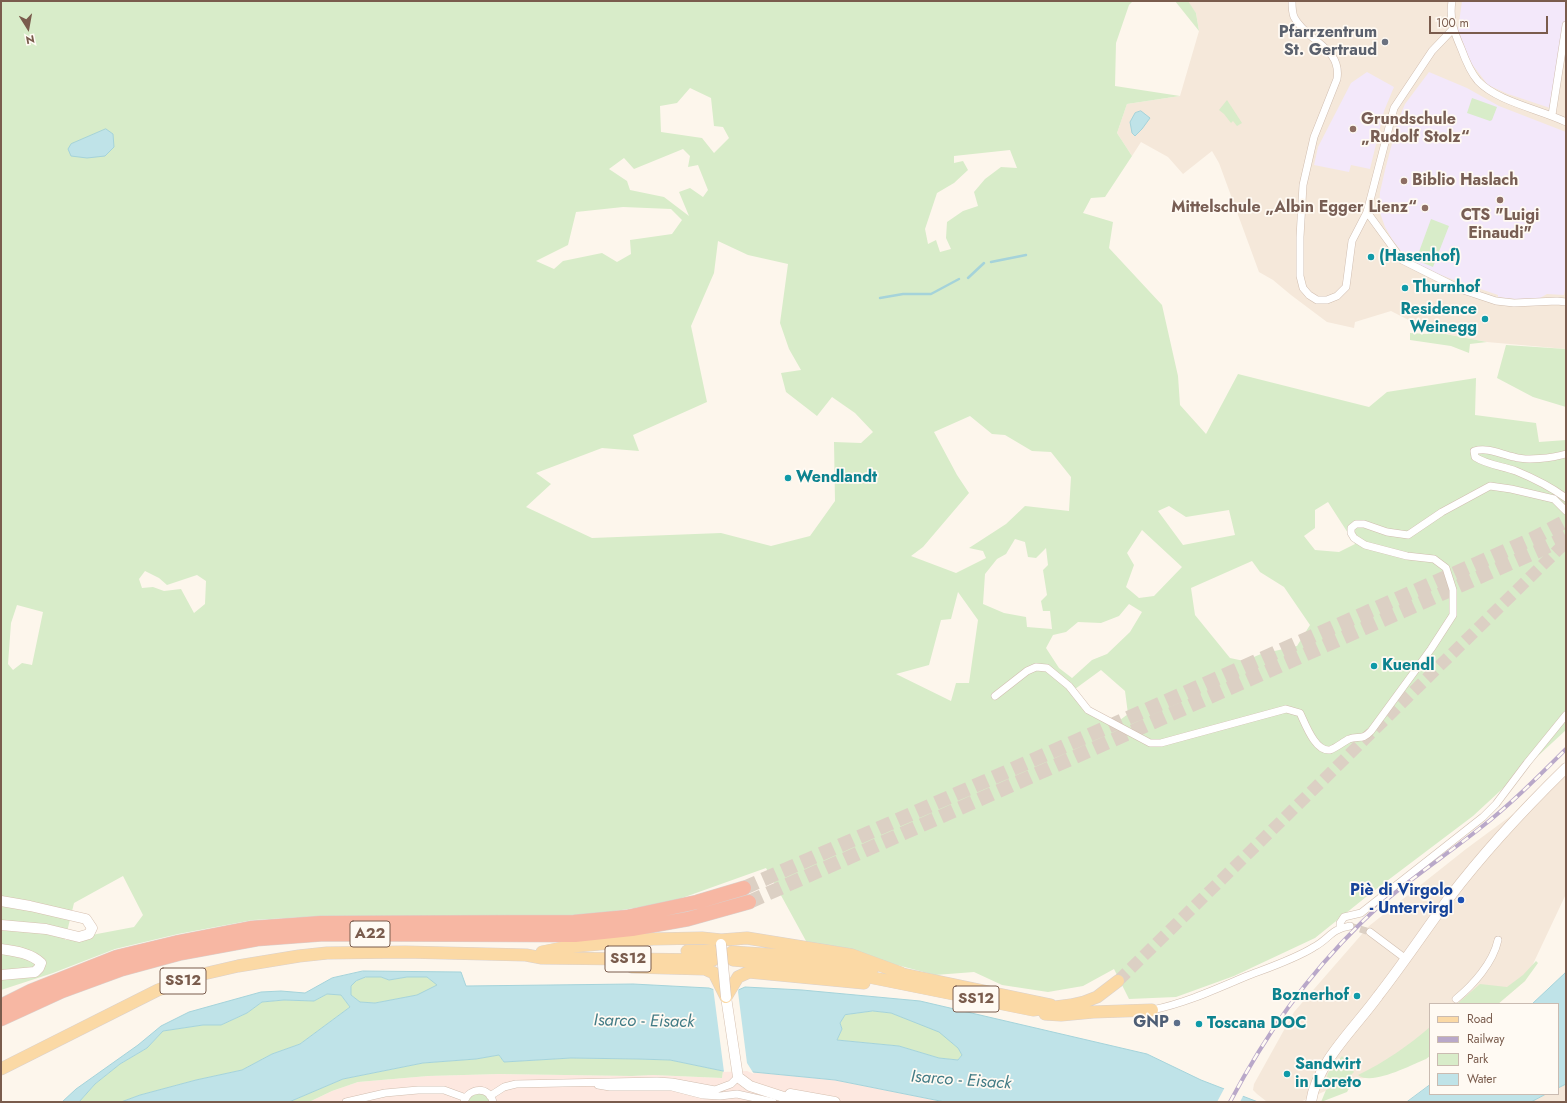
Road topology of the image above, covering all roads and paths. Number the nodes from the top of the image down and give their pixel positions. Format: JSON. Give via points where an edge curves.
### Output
{"nodes":[{"id":1,"x":1292,"y":1,"type":"edge"},
{"id":2,"x":1452,"y":1,"type":"edge"},
{"id":3,"x":1566,"y":26,"type":"edge"},
{"id":4,"x":1453,"y":29,"type":"junction"},
{"id":5,"x":1552,"y":115,"type":"junction"},
{"id":6,"x":1566,"y":122,"type":"edge"},
{"id":7,"x":1367,"y":212,"type":"junction"},
{"id":8,"x":1566,"y":302,"type":"edge"},
{"id":9,"x":1566,"y":454,"type":"edge"},
{"id":10,"x":1566,"y":498,"type":"edge"},
{"id":11,"x":1566,"y":511,"type":"edge"},
{"id":12,"x":996,"y":696,"type":"dead end"},
{"id":13,"x":1566,"y":715,"type":"edge"},
{"id":14,"x":1566,"y":768,"type":"edge"},
{"id":15,"x":744,"y":888,"type":"tunnel mouth"},
{"id":16,"x":1,"y":901,"type":"edge"},
{"id":17,"x":749,"y":902,"type":"tunnel mouth"},
{"id":18,"x":1,"y":925,"type":"edge"},
{"id":19,"x":1350,"y":926,"type":"tunnel mouth"},
{"id":20,"x":1340,"y":927,"type":"junction"},
{"id":21,"x":1370,"y":932,"type":"tunnel mouth"},
{"id":22,"x":1498,"y":940,"type":"dead end"},
{"id":23,"x":1,"y":949,"type":"edge"},
{"id":24,"x":717,"y":949,"type":"junction"},
{"id":25,"x":542,"y":955,"type":"junction"},
{"id":26,"x":1406,"y":959,"type":"junction"},
{"id":27,"x":901,"y":973,"type":"junction"},
{"id":28,"x":1,"y":976,"type":"edge"},
{"id":29,"x":1118,"y":981,"type":"tunnel mouth"},
{"id":30,"x":919,"y":988,"type":"junction"},
{"id":31,"x":726,"y":997,"type":"junction"},
{"id":32,"x":1456,"y":999,"type":"dead end"},
{"id":33,"x":1,"y":1006,"type":"edge"},
{"id":34,"x":1058,"y":1007,"type":"junction"},
{"id":35,"x":1033,"y":1010,"type":"junction"},
{"id":36,"x":1152,"y":1010,"type":"joint"},
{"id":37,"x":1,"y":1020,"type":"edge"},
{"id":38,"x":1,"y":1070,"type":"edge"},
{"id":39,"x":738,"y":1077,"type":"junction"},
{"id":40,"x":586,"y":1082,"type":"junction"},
{"id":41,"x":770,"y":1091,"type":"junction"},
{"id":42,"x":492,"y":1099,"type":"edge"},
{"id":43,"x":1311,"y":1099,"type":"edge"},
{"id":44,"x":465,"y":1100,"type":"edge"},
{"id":45,"x":346,"y":1102,"type":"edge"},
{"id":46,"x":773,"y":1102,"type":"edge"},
{"id":47,"x":799,"y":1102,"type":"edge"},
{"id":48,"x":835,"y":1102,"type":"edge"}],
"edges":[{"from":1,"to":7,"type":"street","via":[[1293,15],[1306,33],[1329,50],[1338,70],[1337,79],[1314,135],[1303,185],[1300,276],[1303,288],[1309,295],[1317,300],[1326,300],[1337,296],[1346,286],[1352,241]]},
{"from":2,"to":4,"type":"street","via":[[1450,13]]},
{"from":3,"to":5,"type":"street"},
{"from":4,"to":5,"type":"street","via":[[1476,80],[1486,89],[1497,96]]},
{"from":4,"to":7,"type":"street","via":[[1432,51],[1394,108]]},
{"from":5,"to":6,"type":"street"},
{"from":7,"to":8,"type":"street","via":[[1402,260],[1460,289],[1496,301]]},
{"from":9,"to":10,"type":"street","via":[[1552,458],[1515,458],[1492,451],[1474,451],[1475,457],[1516,471]]},
{"from":11,"to":12,"type":"street","via":[[1554,499],[1511,488],[1490,486],[1442,512],[1408,535],[1387,532],[1364,524],[1356,524],[1351,528],[1354,538],[1365,545],[1407,556],[1434,559],[1446,568],[1453,590],[1453,615],[1371,731],[1366,736],[1352,738],[1330,750],[1322,748],[1310,736],[1300,713],[1286,708],[1161,743],[1150,743],[1096,716],[1069,686],[1047,668],[1036,667],[1027,671]]},
{"from":13,"to":20,"type":"street","via":[[1483,817],[1361,913],[1344,917]]},
{"from":14,"to":26,"type":"street","via":[[1484,855]]},
{"from":15,"to":33,"type":"highway","number":"A22","via":[[697,902],[627,917],[574,922],[321,923],[251,928],[117,957],[31,991]]},
{"from":16,"to":18,"type":"street","via":[[86,919],[92,928],[89,934],[79,937],[46,929]]},
{"from":17,"to":37,"type":"highway","number":"A22","via":[[688,919],[632,929],[575,935],[324,934],[257,939],[181,953],[122,969],[62,991]]},
{"from":19,"to":20,"type":"street"},
{"from":20,"to":36,"type":"street","via":[[1315,947],[1271,967],[1171,1006]]},
{"from":21,"to":26,"type":"street"},
{"from":22,"to":32,"type":"street","via":[[1484,969]]},
{"from":23,"to":28,"type":"street","via":[[36,958],[41,964],[35,972]]},
{"from":24,"to":25,"type":"main road","number":"SS12"},
{"from":24,"to":25,"type":"main road","via":[[702,938],[653,939],[567,947]]},
{"from":24,"to":27,"type":"main road","via":[[747,938],[852,955]]},
{"from":24,"to":31,"type":"street","bridge":true},
{"from":25,"to":31,"type":"main road","via":[[566,965],[705,969],[714,973]]},
{"from":25,"to":38,"type":"main road","number":"SS12","via":[[327,953],[238,966],[199,975],[158,990]]},
{"from":26,"to":43,"type":"street","via":[[1324,1066]]},
{"from":27,"to":30,"type":"main road","number":"SS12","via":[[793,956],[733,956],[834,971]]},
{"from":27,"to":34,"type":"main road","number":"SS12"},
{"from":29,"to":34,"type":"main road","number":"SS12","via":[[1097,997]]},
{"from":30,"to":31,"type":"main road","via":[[749,972],[738,977]]},
{"from":30,"to":35,"type":"main road","number":"SS12"},
{"from":31,"to":39,"type":"street"},
{"from":34,"to":35,"type":"main road","number":"SS12"},
{"from":35,"to":36,"type":"main road","via":[[1061,1015]]},
{"from":39,"to":40,"type":"street","via":[[731,1084],[715,1090],[657,1081]]},
{"from":39,"to":41,"type":"street","via":[[750,1086]]},
{"from":40,"to":42,"type":"street","via":[[516,1084],[504,1088]]},
{"from":40,"to":46,"type":"street","via":[[610,1087],[672,1087],[703,1095],[737,1094]]},
{"from":41,"to":47,"type":"street"},
{"from":41,"to":48,"type":"street"},
{"from":42,"to":44,"type":"street","via":[[481,1090],[473,1091]]},
{"from":44,"to":45,"type":"street","via":[[444,1090],[418,1090],[384,1093]]}]}
